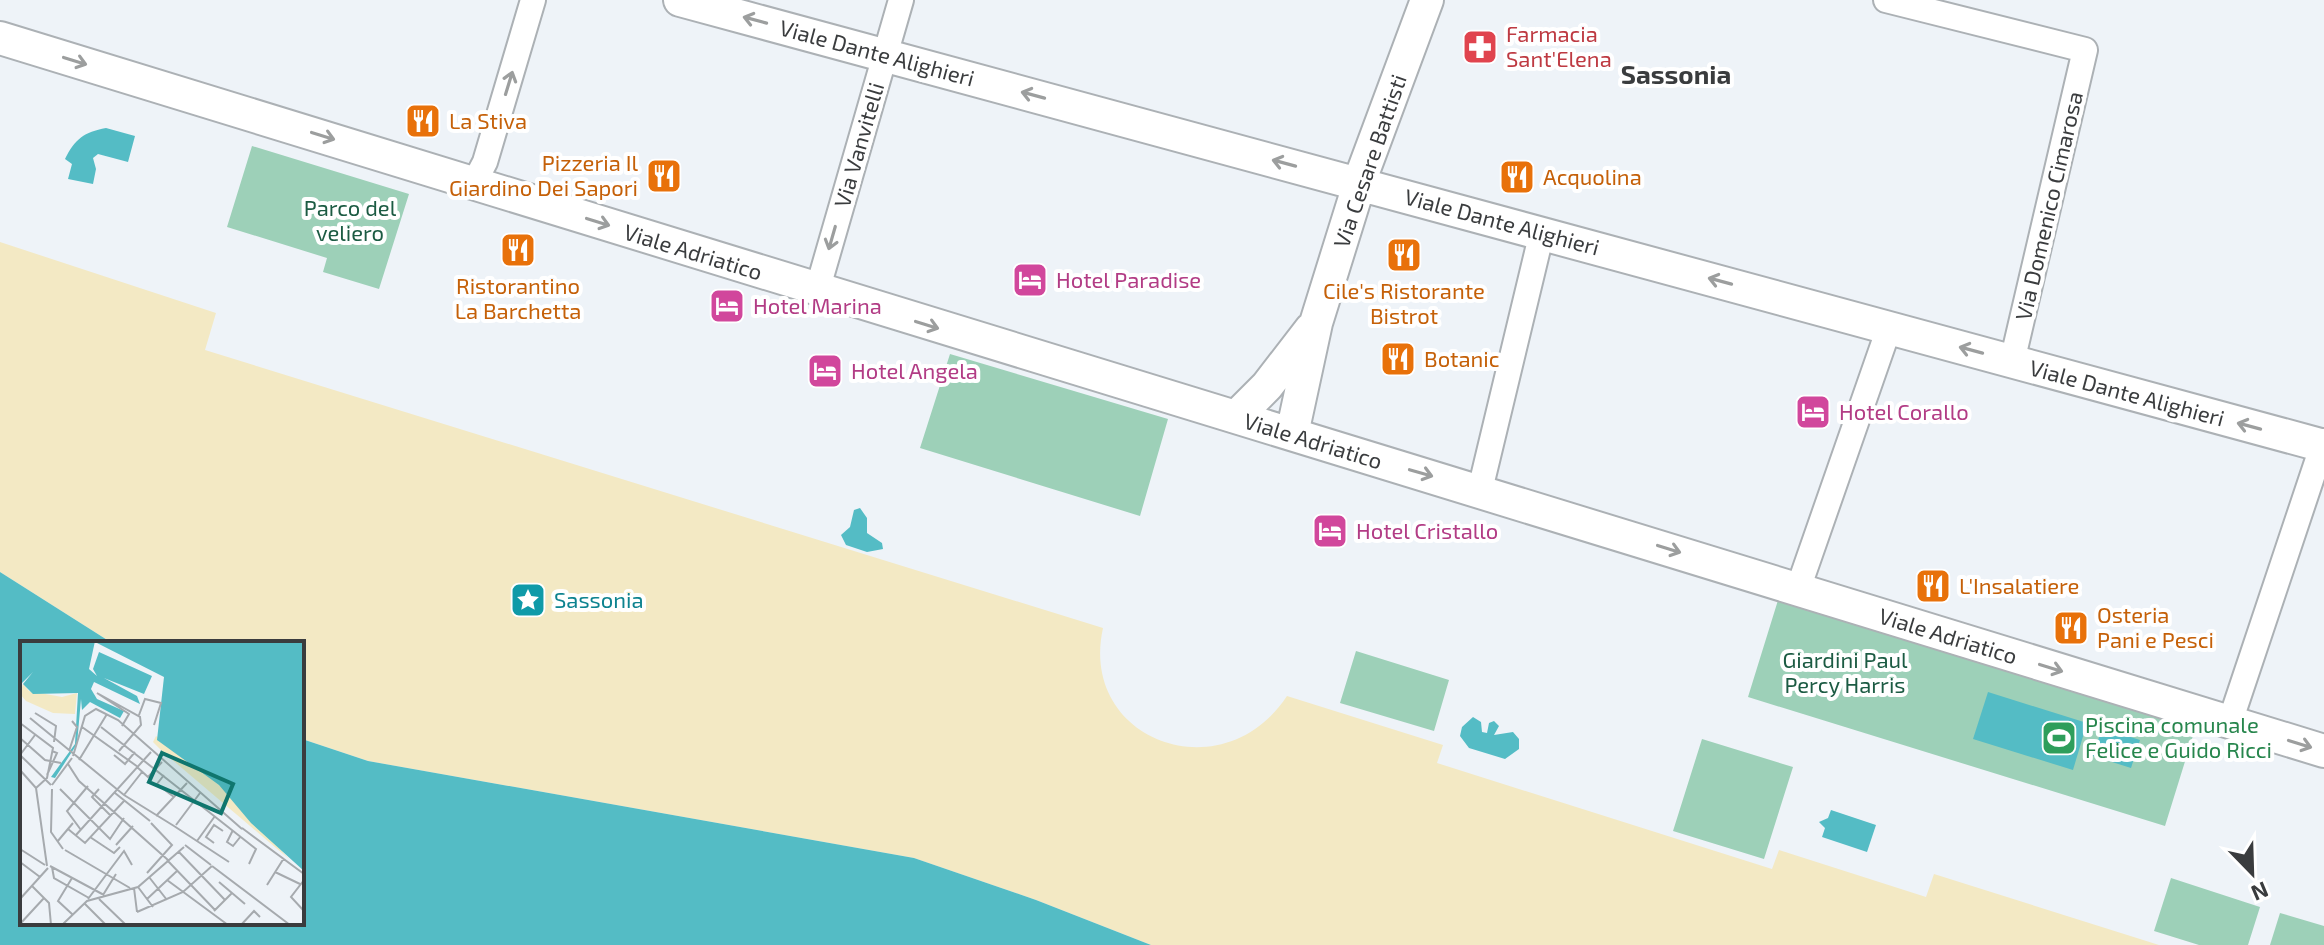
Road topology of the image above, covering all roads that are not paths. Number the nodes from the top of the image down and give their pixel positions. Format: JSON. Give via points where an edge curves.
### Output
{"nodes":[{"id":1,"x":533,"y":0,"type":"edge"},
{"id":2,"x":680,"y":0,"type":"edge"},
{"id":3,"x":901,"y":0,"type":"edge"},
{"id":4,"x":1427,"y":0,"type":"edge"},
{"id":5,"x":1886,"y":0,"type":"edge"},
{"id":6,"x":0,"y":38,"type":"edge"},
{"id":7,"x":885,"y":56,"type":"junction"},
{"id":8,"x":474,"y":183,"type":"junction"},
{"id":9,"x":1359,"y":183,"type":"junction"},
{"id":10,"x":1542,"y":232,"type":"junction"},
{"id":11,"x":817,"y":291,"type":"junction"},
{"id":12,"x":1316,"y":323,"type":"junction"},
{"id":13,"x":1889,"y":328,"type":"junction"},
{"id":14,"x":2012,"y":362,"type":"junction"},
{"id":15,"x":1236,"y":417,"type":"junction"},
{"id":16,"x":1292,"y":434,"type":"junction"},
{"id":17,"x":2323,"y":444,"type":"edge"},
{"id":18,"x":1480,"y":490,"type":"junction"},
{"id":19,"x":1798,"y":589,"type":"junction"},
{"id":20,"x":2230,"y":722,"type":"junction"},
{"id":21,"x":2324,"y":751,"type":"edge"}],
"edges":[{"from":8,"to":1,"type":"street","one_way":true,"via":[[485,162]]},
{"from":7,"to":2,"type":"street","name":"Viale Dante Alighieri","one_way":true},
{"from":3,"to":7,"type":"street","name":"Via Vanvitelli"},
{"from":4,"to":9,"type":"street","name":"Via Cesare Battisti"},
{"from":5,"to":14,"type":"street","name":"Via Domenico Cimarosa","via":[[2085,50]]},
{"from":6,"to":8,"type":"street","name":"Viale Adriatico","one_way":true},
{"from":9,"to":7,"type":"street","name":"Viale Dante Alighieri","one_way":true},
{"from":7,"to":11,"type":"street","name":"Via Vanvitelli","one_way":true},
{"from":8,"to":11,"type":"street","name":"Viale Adriatico","one_way":true},
{"from":9,"to":10,"type":"street","name":"Viale Dante Alighieri"},
{"from":9,"to":12,"type":"street","name":"Via Cesare Battisti"},
{"from":13,"to":10,"type":"street","name":"Viale Dante Alighieri","one_way":true},
{"from":10,"to":18,"type":"street"},
{"from":11,"to":15,"type":"street","name":"Viale Adriatico","one_way":true},
{"from":12,"to":15,"type":"street","name":"Via Cesare Battisti"},
{"from":12,"to":16,"type":"street","name":"Via Cesare Battisti"},
{"from":14,"to":13,"type":"street","name":"Viale Dante Alighieri","one_way":true},
{"from":13,"to":19,"type":"street"},
{"from":17,"to":14,"type":"street","name":"Viale Dante Alighieri","one_way":true},
{"from":15,"to":16,"type":"street","name":"Viale Adriatico"},
{"from":16,"to":18,"type":"street","name":"Viale Adriatico","one_way":true},
{"from":17,"to":20,"type":"street"},
{"from":18,"to":19,"type":"street","name":"Viale Adriatico","one_way":true},
{"from":19,"to":20,"type":"street","name":"Viale Adriatico","one_way":true},
{"from":20,"to":21,"type":"street","name":"Viale Adriatico","one_way":true}]}
